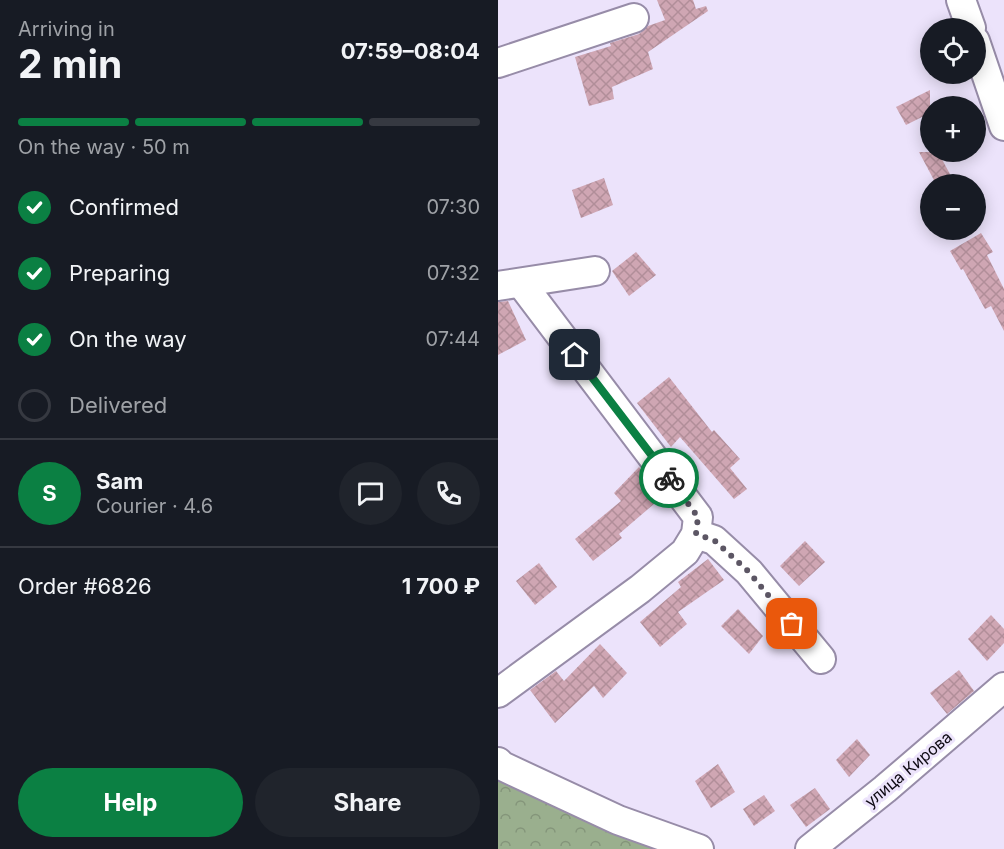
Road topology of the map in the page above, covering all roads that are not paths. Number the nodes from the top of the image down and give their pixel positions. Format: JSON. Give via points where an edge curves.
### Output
{"nodes":[{"id":1,"x":961,"y":0,"type":"edge"},
{"id":2,"x":634,"y":18,"type":"dead end"},
{"id":3,"x":967,"y":18,"type":"edge"},
{"id":4,"x":498,"y":63,"type":"edge"},
{"id":5,"x":986,"y":73,"type":"edge"},
{"id":6,"x":1004,"y":126,"type":"edge"},
{"id":7,"x":595,"y":272,"type":"dead end"},
{"id":8,"x":509,"y":284,"type":"edge"},
{"id":9,"x":696,"y":534,"type":"junction"},
{"id":10,"x":821,"y":659,"type":"dead end"},
{"id":11,"x":1004,"y":687,"type":"edge"},
{"id":12,"x":498,"y":693,"type":"edge"},
{"id":13,"x":498,"y":762,"type":"edge"},
{"id":14,"x":699,"y":849,"type":"edge"},
{"id":15,"x":810,"y":849,"type":"edge"}],
"edges":[{"from":1,"to":3,"type":"street"},
{"from":2,"to":4,"type":"street"},
{"from":5,"to":6,"type":"street"},
{"from":7,"to":8,"type":"street"},
{"from":8,"to":9,"type":"street","via":[[698,517]]},
{"from":9,"to":10,"type":"street","via":[[714,540],[749,572]]},
{"from":9,"to":12,"type":"street","via":[[685,552],[667,567]]},
{"from":11,"to":15,"type":"street","name":"улица Кирова"},
{"from":13,"to":14,"type":"street","via":[[618,820]]}]}
